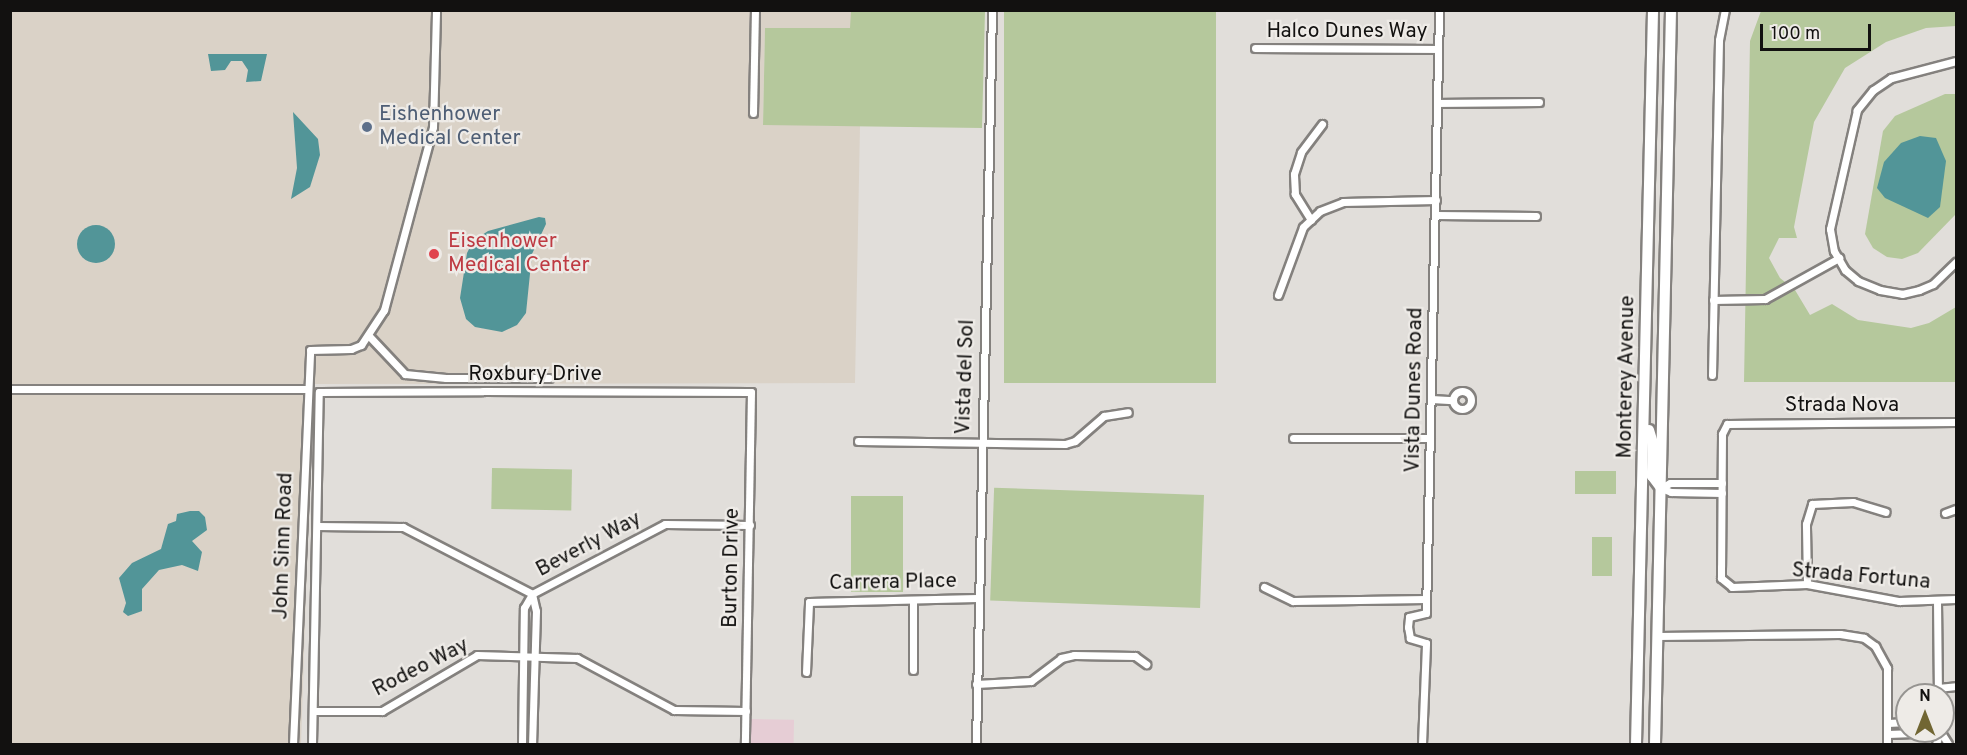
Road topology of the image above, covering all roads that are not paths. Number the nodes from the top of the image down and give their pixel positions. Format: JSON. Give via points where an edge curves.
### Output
{"nodes":[{"id":1,"x":436,"y":10,"type":"edge"},
{"id":2,"x":755,"y":10,"type":"edge"},
{"id":3,"x":992,"y":10,"type":"edge"},
{"id":4,"x":1439,"y":10,"type":"edge"},
{"id":5,"x":1653,"y":10,"type":"edge"},
{"id":6,"x":1671,"y":10,"type":"edge"},
{"id":7,"x":1725,"y":10,"type":"edge"},
{"id":8,"x":1255,"y":48,"type":"dead end"},
{"id":9,"x":1438,"y":49,"type":"junction"},
{"id":10,"x":1956,"y":61,"type":"edge"},
{"id":11,"x":1539,"y":102,"type":"dead end"},
{"id":12,"x":1438,"y":103,"type":"junction"},
{"id":13,"x":753,"y":113,"type":"dead end"},
{"id":14,"x":1322,"y":124,"type":"dead end"},
{"id":15,"x":1436,"y":200,"type":"junction"},
{"id":16,"x":1436,"y":215,"type":"junction"},
{"id":17,"x":1536,"y":216,"type":"dead end"},
{"id":18,"x":1311,"y":220,"type":"junction"},
{"id":19,"x":1839,"y":258,"type":"junction"},
{"id":20,"x":1956,"y":262,"type":"edge"},
{"id":21,"x":1278,"y":295,"type":"dead end"},
{"id":22,"x":1713,"y":300,"type":"junction"},
{"id":23,"x":370,"y":337,"type":"junction"},
{"id":24,"x":1712,"y":375,"type":"dead end"},
{"id":25,"x":549,"y":378,"type":"dead end"},
{"id":26,"x":10,"y":389,"type":"edge"},
{"id":27,"x":306,"y":389,"type":"junction"},
{"id":28,"x":751,"y":392,"type":"joint"},
{"id":29,"x":1431,"y":399,"type":"junction"},
{"id":30,"x":1454,"y":400,"type":"dead end"},
{"id":31,"x":1128,"y":412,"type":"dead end"},
{"id":32,"x":1646,"y":422,"type":"junction"},
{"id":33,"x":1956,"y":422,"type":"edge"},
{"id":34,"x":1293,"y":438,"type":"dead end"},
{"id":35,"x":1430,"y":438,"type":"junction"},
{"id":36,"x":858,"y":441,"type":"dead end"},
{"id":37,"x":981,"y":442,"type":"junction"},
{"id":38,"x":1692,"y":483,"type":"junction"},
{"id":39,"x":1722,"y":483,"type":"junction"},
{"id":40,"x":1661,"y":488,"type":"junction"},
{"id":41,"x":1692,"y":492,"type":"junction"},
{"id":42,"x":1722,"y":493,"type":"junction"},
{"id":43,"x":1956,"y":509,"type":"edge"},
{"id":44,"x":1885,"y":512,"type":"dead end"},
{"id":45,"x":1945,"y":513,"type":"dead end"},
{"id":46,"x":750,"y":525,"type":"junction"},
{"id":47,"x":317,"y":526,"type":"junction"},
{"id":48,"x":1807,"y":584,"type":"junction"},
{"id":49,"x":1264,"y":587,"type":"dead end"},
{"id":50,"x":532,"y":594,"type":"junction"},
{"id":51,"x":977,"y":598,"type":"junction"},
{"id":52,"x":1426,"y":599,"type":"junction"},
{"id":53,"x":1956,"y":599,"type":"edge"},
{"id":54,"x":1937,"y":601,"type":"junction"},
{"id":55,"x":913,"y":602,"type":"junction"},
{"id":56,"x":1657,"y":636,"type":"junction"},
{"id":57,"x":524,"y":657,"type":"junction"},
{"id":58,"x":534,"y":657,"type":"junction"},
{"id":59,"x":1146,"y":664,"type":"dead end"},
{"id":60,"x":913,"y":670,"type":"dead end"},
{"id":61,"x":806,"y":672,"type":"dead end"},
{"id":62,"x":1938,"y":683,"type":"edge"},
{"id":63,"x":976,"y":684,"type":"junction"},
{"id":64,"x":314,"y":711,"type":"junction"},
{"id":65,"x":746,"y":711,"type":"junction"},
{"id":66,"x":1888,"y":723,"type":"junction"},
{"id":67,"x":1895,"y":723,"type":"edge"},
{"id":68,"x":1895,"y":733,"type":"edge"},
{"id":69,"x":1888,"y":734,"type":"junction"},
{"id":70,"x":293,"y":744,"type":"edge"},
{"id":71,"x":312,"y":744,"type":"edge"},
{"id":72,"x":522,"y":744,"type":"edge"},
{"id":73,"x":532,"y":744,"type":"edge"},
{"id":74,"x":745,"y":744,"type":"edge"},
{"id":75,"x":976,"y":744,"type":"edge"},
{"id":76,"x":1422,"y":744,"type":"edge"},
{"id":77,"x":1636,"y":744,"type":"edge"},
{"id":78,"x":1657,"y":744,"type":"edge"},
{"id":79,"x":1887,"y":744,"type":"edge"}],
"edges":[{"from":1,"to":23,"type":"street","via":[[436,102],[431,136],[384,310]]},
{"from":2,"to":13,"type":"street"},
{"from":3,"to":37,"type":"street","name":"Vista del Sol"},
{"from":4,"to":9,"type":"street","name":"Vista Dunes Road"},
{"from":5,"to":32,"type":"main road","name":"Monterey Avenue"},
{"from":6,"to":40,"type":"main road","name":"Monterey Avenue"},
{"from":7,"to":22,"type":"street","via":[[1719,40]]},
{"from":8,"to":9,"type":"street","name":"Halco Dunes Way"},
{"from":9,"to":12,"type":"street","name":"Vista Dunes Road"},
{"from":10,"to":19,"type":"street","via":[[1891,78],[1873,90],[1857,110],[1830,229]]},
{"from":11,"to":12,"type":"street"},
{"from":12,"to":15,"type":"street","name":"Vista Dunes Road"},
{"from":14,"to":18,"type":"street","via":[[1301,152],[1294,174],[1295,194]]},
{"from":15,"to":16,"type":"street","name":"Vista Dunes Road"},
{"from":15,"to":18,"type":"street","via":[[1343,202],[1320,211]]},
{"from":16,"to":17,"type":"street"},
{"from":16,"to":29,"type":"street","name":"Vista Dunes Road"},
{"from":18,"to":21,"type":"street","via":[[1303,227]]},
{"from":19,"to":20,"type":"street","via":[[1858,281],[1902,294],[1934,284]]},
{"from":19,"to":22,"type":"street","via":[[1766,299]]},
{"from":22,"to":24,"type":"street"},
{"from":23,"to":25,"type":"street","via":[[405,374]]},
{"from":23,"to":27,"type":"street","name":"John Sinn Road","via":[[351,349],[310,350]]},
{"from":26,"to":27,"type":"street"},
{"from":27,"to":70,"type":"street","name":"John Sinn Road"},
{"from":28,"to":46,"type":"street","name":"Burton Drive"},
{"from":28,"to":47,"type":"street","name":"Roxbury Drive","via":[[319,392]]},
{"from":29,"to":30,"type":"street"},
{"from":29,"to":35,"type":"street","name":"Vista Dunes Road"},
{"from":31,"to":37,"type":"street","via":[[1104,416],[1075,441]]},
{"from":32,"to":40,"type":"main road","via":[[1653,443],[1652,476]]},
{"from":32,"to":77,"type":"main road","name":"Monterey Avenue"},
{"from":33,"to":39,"type":"street","name":"Strada Nova","via":[[1727,424],[1722,434]]},
{"from":34,"to":35,"type":"street"},
{"from":35,"to":52,"type":"street","name":"Vista Dunes Road"},
{"from":36,"to":37,"type":"street"},
{"from":37,"to":51,"type":"street","name":"Vista del Sol"},
{"from":38,"to":39,"type":"street"},
{"from":38,"to":40,"type":"street","via":[[1670,483]]},
{"from":38,"to":41,"type":"street"},
{"from":39,"to":42,"type":"street"},
{"from":40,"to":41,"type":"street"},
{"from":40,"to":56,"type":"main road","name":"Monterey Avenue"},
{"from":41,"to":42,"type":"street"},
{"from":42,"to":48,"type":"street","name":"Strada Fortuna","via":[[1721,578],[1727,586]]},
{"from":43,"to":45,"type":"street"},
{"from":44,"to":48,"type":"street","via":[[1853,502],[1812,504],[1806,524]]},
{"from":46,"to":50,"type":"street","name":"Beverly Way","via":[[665,524]]},
{"from":46,"to":65,"type":"street","name":"Burton Drive"},
{"from":47,"to":50,"type":"street","name":"Beverly Way","via":[[403,526]]},
{"from":47,"to":64,"type":"street"},
{"from":48,"to":54,"type":"street","name":"Strada Fortuna","via":[[1899,601]]},
{"from":49,"to":52,"type":"street","via":[[1293,601]]},
{"from":50,"to":57,"type":"street","via":[[524,608]]},
{"from":50,"to":58,"type":"street","via":[[536,611]]},
{"from":51,"to":55,"type":"street","name":"Carrera Place"},
{"from":51,"to":63,"type":"street","name":"Vista del Sol"},
{"from":52,"to":76,"type":"street","via":[[1426,613],[1410,618],[1408,627],[1410,638],[1426,643]]},
{"from":53,"to":54,"type":"street","name":"Strada Fortuna"},
{"from":54,"to":62,"type":"street"},
{"from":55,"to":60,"type":"street"},
{"from":55,"to":61,"type":"street","name":"Carrera Place","via":[[809,602]]},
{"from":56,"to":66,"type":"street","via":[[1840,634],[1864,638],[1875,646],[1887,668]]},
{"from":56,"to":78,"type":"main road","name":"Monterey Avenue"},
{"from":57,"to":58,"type":"street","name":"Rodeo Way"},
{"from":57,"to":64,"type":"street","name":"Rodeo Way","via":[[477,655],[382,711]]},
{"from":57,"to":72,"type":"street"},
{"from":58,"to":65,"type":"street","name":"Rodeo Way","via":[[577,658],[674,710]]},
{"from":58,"to":73,"type":"street"},
{"from":59,"to":63,"type":"street","via":[[1135,656],[1074,655],[1061,658],[1031,681]]},
{"from":63,"to":75,"type":"street","name":"Vista del Sol"},
{"from":64,"to":71,"type":"street"},
{"from":65,"to":74,"type":"street","name":"Burton Drive"},
{"from":66,"to":67,"type":"street"},
{"from":66,"to":69,"type":"street"},
{"from":68,"to":69,"type":"street"},
{"from":69,"to":79,"type":"street"}]}
